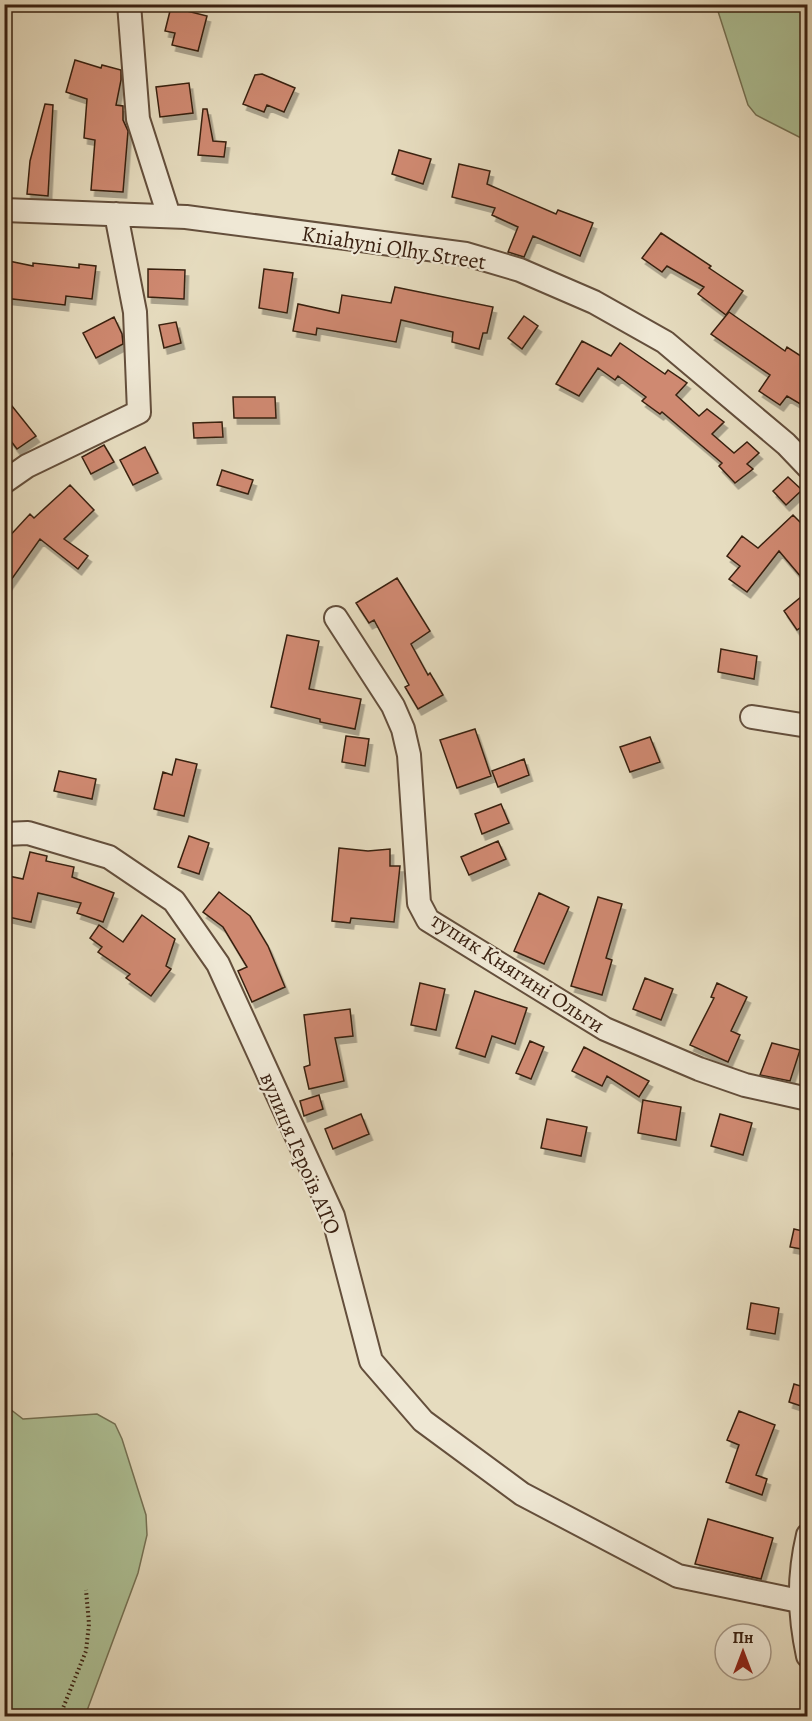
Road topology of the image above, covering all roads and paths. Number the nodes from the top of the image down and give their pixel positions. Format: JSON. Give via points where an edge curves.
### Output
{"nodes":[{"id":1,"x":129,"y":4,"type":"edge"},
{"id":2,"x":4,"y":210,"type":"edge"},
{"id":3,"x":116,"y":214,"type":"junction"},
{"id":4,"x":169,"y":216,"type":"junction"},
{"id":5,"x":807,"y":467,"type":"edge"},
{"id":6,"x":4,"y":482,"type":"edge"},
{"id":7,"x":336,"y":618,"type":"dead end"},
{"id":8,"x":752,"y":717,"type":"dead end"},
{"id":9,"x":807,"y":726,"type":"edge"},
{"id":10,"x":4,"y":834,"type":"edge"},
{"id":11,"x":807,"y":1099,"type":"edge"},
{"id":12,"x":807,"y":1535,"type":"edge"},
{"id":13,"x":86,"y":1590,"type":"dead end"},
{"id":14,"x":799,"y":1601,"type":"junction"},
{"id":15,"x":807,"y":1656,"type":"edge"},
{"id":16,"x":63,"y":1716,"type":"edge"}],
"edges":[{"from":1,"to":4,"type":"street","via":[[138,119]]},
{"from":2,"to":3,"type":"street","name":"Kniahyni Olhy Street"},
{"from":3,"to":4,"type":"street","name":"Kniahyni Olhy Street"},
{"from":3,"to":6,"type":"street","via":[[135,312],[138,412],[27,466]]},
{"from":4,"to":5,"type":"street","name":"Kniahyni Olhy Street","via":[[466,254],[520,270],[594,302],[665,342],[786,444]]},
{"from":7,"to":11,"type":"street","name":"тупик Княгині Ольги","via":[[393,706],[403,729],[409,755],[419,903],[428,920],[605,1029],[736,1082]]},
{"from":8,"to":9,"type":"street"},
{"from":10,"to":14,"type":"street","name":"вулиця Героїв АТО","via":[[28,833],[109,857],[174,901],[218,963],[333,1216],[371,1362],[423,1421],[522,1494],[678,1576]]},
{"from":12,"to":14,"type":"street"},
{"from":13,"to":16,"type":"path","via":[[88,1638]]},
{"from":14,"to":15,"type":"street"}]}
